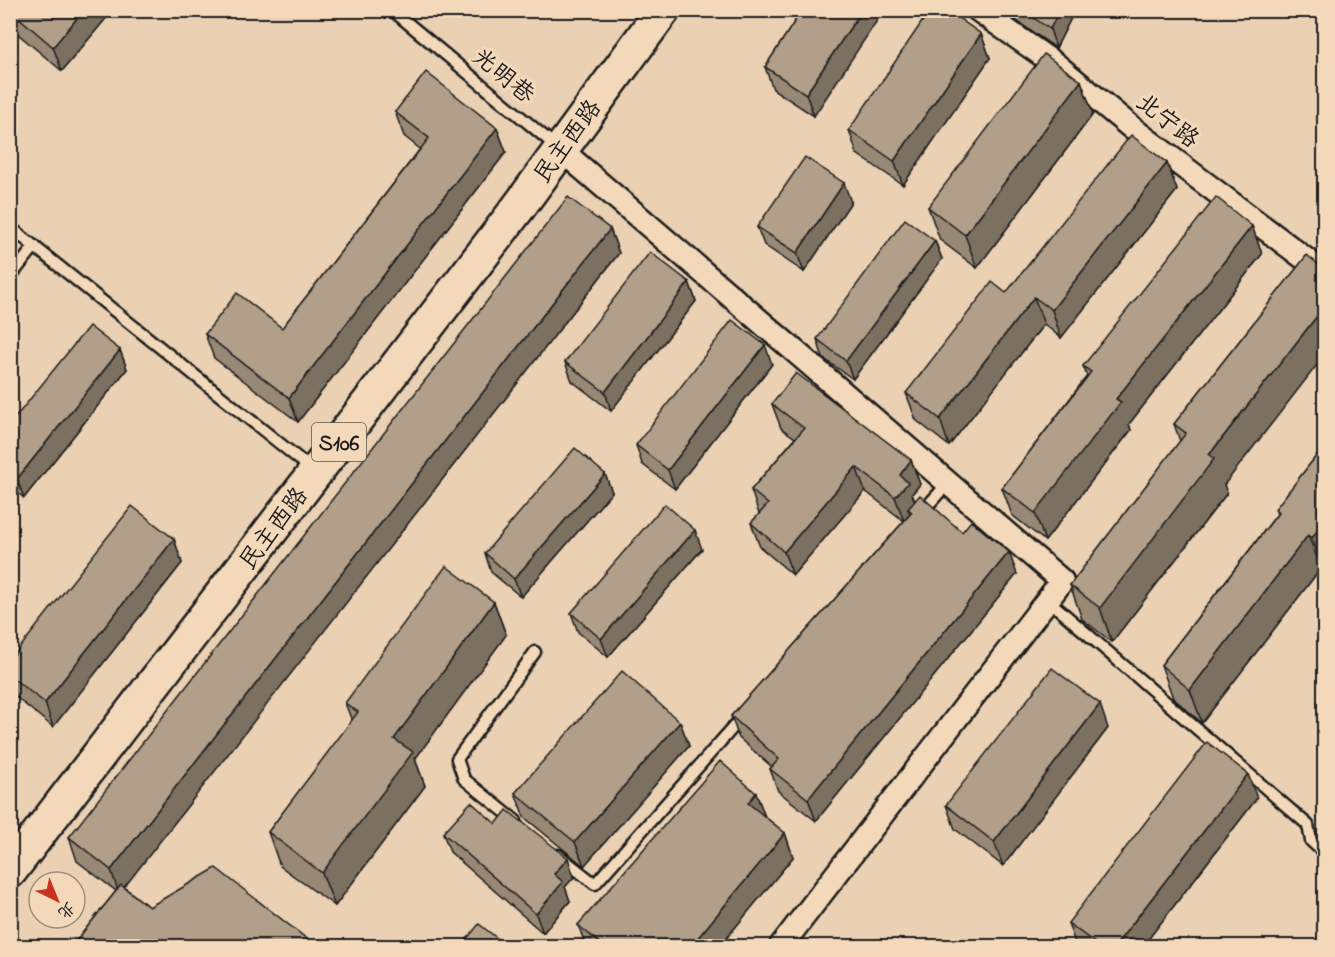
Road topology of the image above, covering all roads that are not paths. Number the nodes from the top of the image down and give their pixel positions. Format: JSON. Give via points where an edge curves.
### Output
{"nodes":[{"id":1,"x":392,"y":10,"type":"edge"},
{"id":2,"x":663,"y":10,"type":"edge"},
{"id":3,"x":978,"y":10,"type":"edge"},
{"id":4,"x":561,"y":150,"type":"junction"},
{"id":5,"x":10,"y":227,"type":"edge"},
{"id":6,"x":35,"y":246,"type":"junction"},
{"id":7,"x":1324,"y":273,"type":"edge"},
{"id":8,"x":10,"y":277,"type":"edge"},
{"id":9,"x":316,"y":472,"type":"junction"},
{"id":10,"x":948,"y":483,"type":"junction"},
{"id":11,"x":908,"y":527,"type":"edge"},
{"id":12,"x":1048,"y":600,"type":"junction"},
{"id":13,"x":535,"y":652,"type":"dead end"},
{"id":14,"x":752,"y":706,"type":"edge"},
{"id":15,"x":525,"y":828,"type":"edge"},
{"id":16,"x":551,"y":849,"type":"edge"},
{"id":17,"x":1324,"y":853,"type":"edge"},
{"id":18,"x":15,"y":857,"type":"edge"},
{"id":19,"x":781,"y":946,"type":"edge"}],
"edges":[{"from":1,"to":4,"type":"lane","name":"光明巷"},
{"from":2,"to":4,"type":"main road","name":"民主西路","number":"S106"},
{"from":3,"to":7,"type":"street","name":"北宁路","via":[[1054,64]]},
{"from":4,"to":9,"type":"main road","name":"民主西路","number":"S106"},
{"from":4,"to":10,"type":"street"},
{"from":5,"to":6,"type":"lane"},
{"from":6,"to":8,"type":"lane"},
{"from":6,"to":9,"type":"lane"},
{"from":9,"to":18,"type":"main road","name":"民主西路","number":"S106"},
{"from":10,"to":11,"type":"lane"},
{"from":10,"to":12,"type":"street","via":[[1062,581]]},
{"from":12,"to":17,"type":"lane","via":[[1308,825],[1311,841]]},
{"from":12,"to":19,"type":"street"},
{"from":13,"to":15,"type":"lane","via":[[457,759],[464,779]]},
{"from":14,"to":16,"type":"lane","via":[[595,884]]}]}
